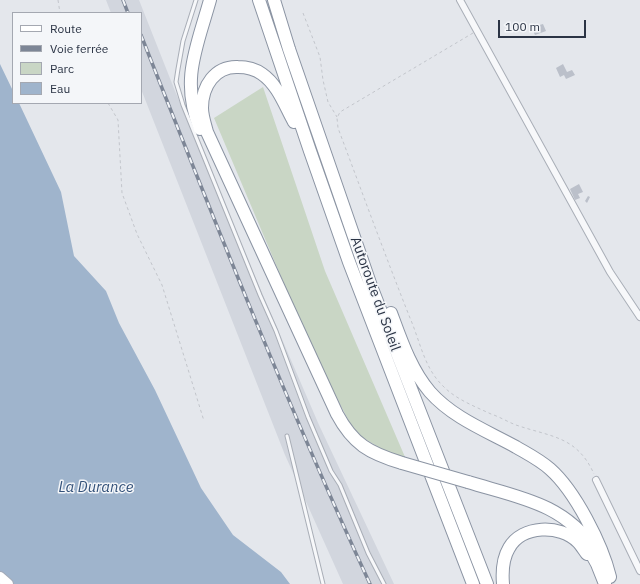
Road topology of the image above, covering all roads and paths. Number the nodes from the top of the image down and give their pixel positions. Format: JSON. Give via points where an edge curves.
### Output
{"nodes":[{"id":1,"x":58,"y":0,"type":"edge"},
{"id":2,"x":196,"y":0,"type":"edge"},
{"id":3,"x":210,"y":0,"type":"edge"},
{"id":4,"x":259,"y":0,"type":"edge"},
{"id":5,"x":274,"y":0,"type":"edge"},
{"id":6,"x":460,"y":0,"type":"edge"},
{"id":7,"x":60,"y":12,"type":"edge"},
{"id":8,"x":303,"y":13,"type":"dead end"},
{"id":9,"x":477,"y":31,"type":"junction"},
{"id":10,"x":109,"y":104,"type":"edge"},
{"id":11,"x":338,"y":118,"type":"junction"},
{"id":12,"x":316,"y":129,"type":"junction"},
{"id":13,"x":310,"y":152,"type":"junction"},
{"id":14,"x":640,"y":317,"type":"edge"},
{"id":15,"x":204,"y":422,"type":"dead end"},
{"id":16,"x":287,"y":436,"type":"dead end"},
{"id":17,"x":403,"y":466,"type":"junction"},
{"id":18,"x":596,"y":480,"type":"joint"},
{"id":19,"x":640,"y":571,"type":"edge"},
{"id":20,"x":0,"y":577,"type":"edge"},
{"id":21,"x":608,"y":582,"type":"edge"},
{"id":22,"x":8,"y":584,"type":"edge"},
{"id":23,"x":323,"y":584,"type":"edge"},
{"id":24,"x":384,"y":584,"type":"edge"},
{"id":25,"x":473,"y":584,"type":"edge"},
{"id":26,"x":487,"y":584,"type":"edge"},
{"id":27,"x":503,"y":584,"type":"edge"}],
"edges":[{"from":1,"to":7,"type":"path"},
{"from":2,"to":24,"type":"lane","via":[[183,41],[176,82],[183,105],[276,331],[311,424]]},
{"from":3,"to":17,"type":"highway","via":[[190,77],[191,99],[202,134],[342,434],[352,446],[364,454]]},
{"from":4,"to":13,"type":"highway","name":"Autoroute du Soleil"},
{"from":5,"to":12,"type":"highway","name":"Autoroute du Soleil"},
{"from":6,"to":9,"type":"street"},
{"from":8,"to":11,"type":"path","via":[[320,57],[328,102]]},
{"from":9,"to":11,"type":"path","via":[[349,105],[340,112]]},
{"from":9,"to":14,"type":"street","via":[[610,272]]},
{"from":10,"to":15,"type":"path","via":[[118,120],[122,193],[137,234],[162,285]]},
{"from":11,"to":18,"type":"path","via":[[338,128],[430,370],[442,386],[456,398],[516,424],[559,437],[576,448],[588,463]]},
{"from":12,"to":21,"type":"highway","via":[[341,179],[372,267],[415,371],[430,392],[455,414],[537,459],[561,480],[592,530],[607,565]]},
{"from":12,"to":26,"type":"highway","name":"Autoroute du Soleil","via":[[371,286]]},
{"from":13,"to":17,"type":"highway","via":[[274,86],[261,73],[248,67],[232,67],[220,71],[211,79],[203,98],[202,109],[207,132],[337,414],[348,432],[367,450]]},
{"from":13,"to":25,"type":"highway","name":"Autoroute du Soleil","via":[[385,358]]},
{"from":16,"to":23,"type":"lane"},
{"from":17,"to":21,"type":"highway","bridge":true,"via":[[544,506],[566,518],[588,540]]},
{"from":18,"to":19,"type":"street"},
{"from":20,"to":22,"type":"main road"},
{"from":21,"to":27,"type":"highway","via":[[577,541],[563,533],[548,529],[534,530],[517,538],[510,546],[502,574]]}]}
